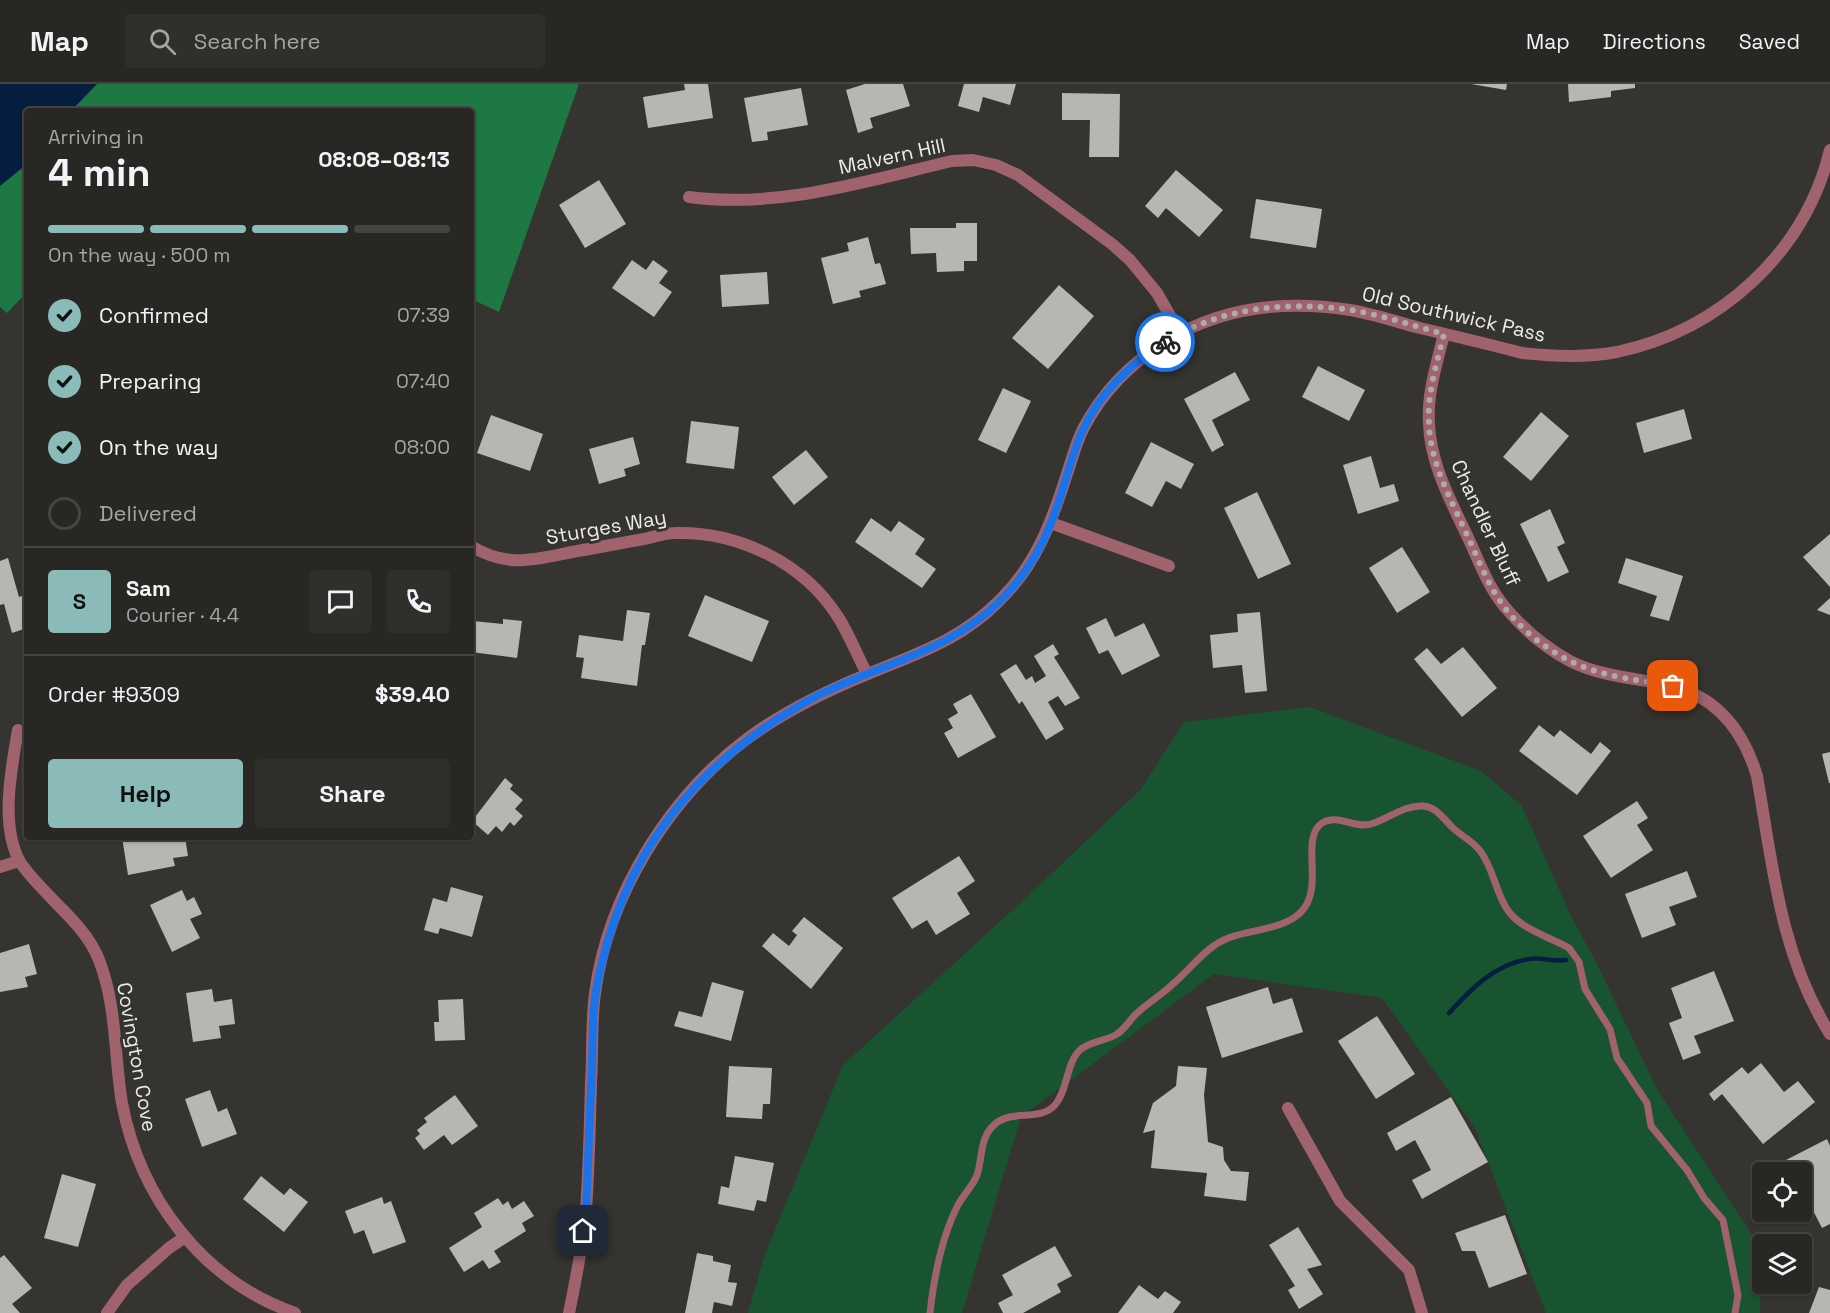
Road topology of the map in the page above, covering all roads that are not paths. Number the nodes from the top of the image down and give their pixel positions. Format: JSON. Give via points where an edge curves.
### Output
{"nodes":[{"id":1,"x":1830,"y":150,"type":"edge"},
{"id":2,"x":689,"y":197,"type":"dead end"},
{"id":3,"x":1180,"y":333,"type":"junction"},
{"id":4,"x":1444,"y":334,"type":"junction"},
{"id":5,"x":1051,"y":523,"type":"junction"},
{"id":6,"x":474,"y":548,"type":"edge"},
{"id":7,"x":1169,"y":566,"type":"dead end"},
{"id":8,"x":867,"y":674,"type":"junction"},
{"id":9,"x":18,"y":730,"type":"dead end"},
{"id":10,"x":19,"y":861,"type":"junction"},
{"id":11,"x":0,"y":867,"type":"edge"},
{"id":12,"x":1830,"y":1034,"type":"edge"},
{"id":13,"x":1288,"y":1108,"type":"dead end"},
{"id":14,"x":185,"y":1238,"type":"junction"},
{"id":15,"x":107,"y":1313,"type":"edge"},
{"id":16,"x":295,"y":1313,"type":"edge"},
{"id":17,"x":569,"y":1313,"type":"edge"},
{"id":18,"x":930,"y":1313,"type":"edge"},
{"id":19,"x":1422,"y":1313,"type":"edge"},
{"id":20,"x":1735,"y":1313,"type":"edge"}],
"edges":[{"from":1,"to":4,"type":"street","name":"Old Southwick Pass","via":[[1815,194],[1782,250],[1733,299],[1677,333],[1615,352],[1582,356],[1522,353]]},
{"from":2,"to":3,"type":"street","name":"Malvern Hill","via":[[788,198],[952,161],[996,165],[1018,175],[1130,260],[1157,293]]},
{"from":3,"to":4,"type":"street","name":"Old Southwick Pass","via":[[1235,312],[1299,305],[1352,311]]},
{"from":3,"to":5,"type":"street","name":"Old Southwick Pass","via":[[1149,351],[1099,403],[1082,431]]},
{"from":4,"to":12,"type":"street","name":"Chandler Bluff","via":[[1429,398],[1432,449],[1443,484],[1487,578],[1503,605],[1551,650],[1608,675],[1673,686],[1703,699],[1731,723],[1750,753],[1758,776],[1791,953]]},
{"from":5,"to":7,"type":"street"},
{"from":5,"to":8,"type":"street","name":"Old Southwick Pass","via":[[1022,575],[981,618],[932,648]]},
{"from":6,"to":8,"type":"street","name":"Sturges Way","via":[[485,555],[511,561],[674,533],[723,537],[753,547],[792,568],[822,595],[838,617]]},
{"from":8,"to":17,"type":"street","name":"Old Southwick Pass","via":[[784,714],[716,764],[668,819],[628,887],[608,939],[595,993],[586,1212]]},
{"from":9,"to":10,"type":"street","name":"Covington Cove","via":[[6,824]]},
{"from":10,"to":11,"type":"street"},
{"from":10,"to":14,"type":"street","name":"Covington Cove","via":[[78,925],[99,959],[110,998],[130,1136],[156,1197]]},
{"from":13,"to":19,"type":"street","via":[[1340,1201],[1408,1270]]},
{"from":14,"to":15,"type":"street","via":[[127,1285]]},
{"from":14,"to":16,"type":"street","name":"Covington Cove","via":[[244,1289]]},
{"from":18,"to":20,"type":"lane","via":[[934,1275],[958,1204],[977,1176],[986,1133],[1003,1118],[1050,1110],[1057,1103],[1079,1051],[1116,1035],[1214,946],[1291,920],[1302,912],[1312,887],[1312,840],[1319,825],[1334,820],[1370,825],[1419,806],[1432,807],[1473,841],[1491,869],[1507,910],[1520,923],[1576,954],[1585,989],[1610,1029],[1617,1058],[1647,1103],[1651,1126],[1723,1220],[1738,1295]]}]}
